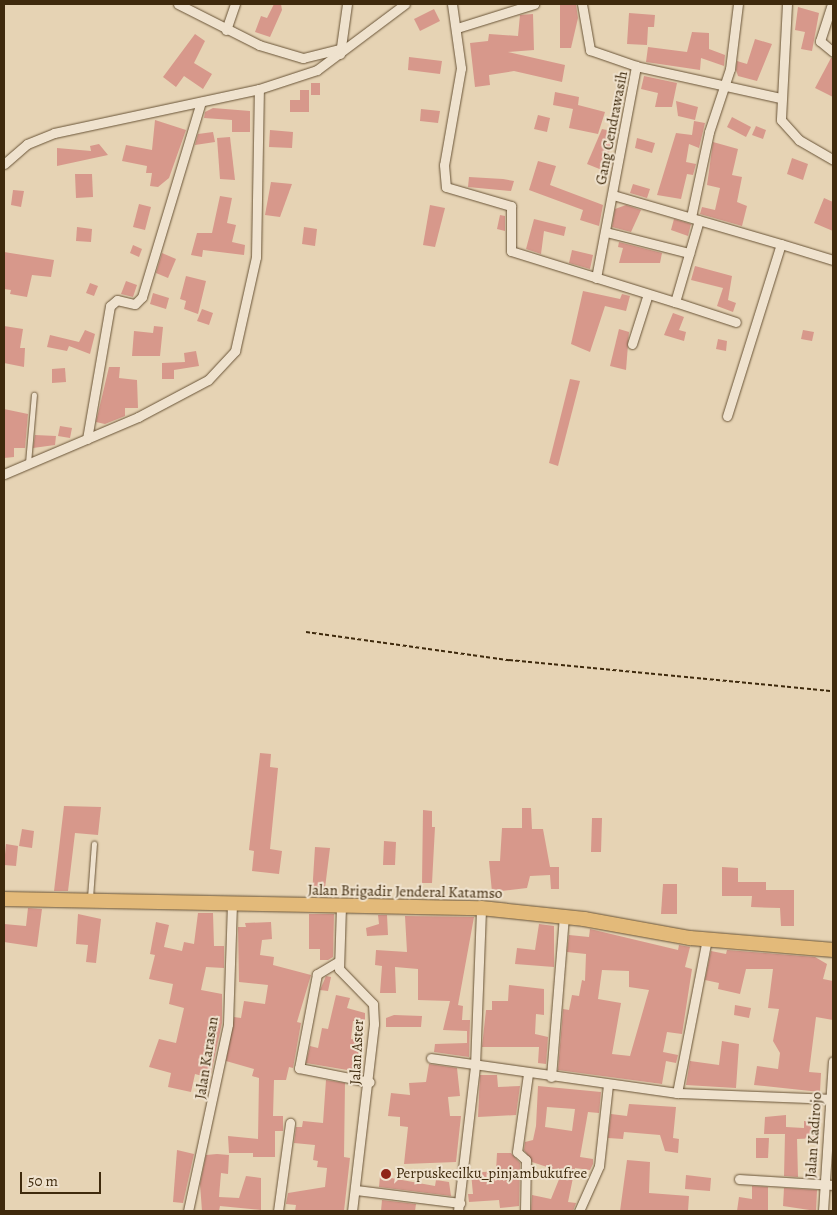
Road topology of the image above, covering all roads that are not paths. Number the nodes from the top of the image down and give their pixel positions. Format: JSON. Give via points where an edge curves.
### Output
{"nodes":[{"id":1,"x":178,"y":4,"type":"edge"},
{"id":2,"x":235,"y":4,"type":"edge"},
{"id":3,"x":347,"y":4,"type":"edge"},
{"id":4,"x":405,"y":4,"type":"edge"},
{"id":5,"x":452,"y":4,"type":"edge"},
{"id":6,"x":534,"y":4,"type":"edge"},
{"id":7,"x":582,"y":4,"type":"edge"},
{"id":8,"x":738,"y":4,"type":"edge"},
{"id":9,"x":788,"y":4,"type":"edge"},
{"id":10,"x":832,"y":4,"type":"edge"},
{"id":11,"x":457,"y":28,"type":"junction"},
{"id":12,"x":226,"y":30,"type":"junction"},
{"id":13,"x":833,"y":52,"type":"edge"},
{"id":14,"x":340,"y":53,"type":"junction"},
{"id":15,"x":636,"y":66,"type":"junction"},
{"id":16,"x":724,"y":86,"type":"junction"},
{"id":17,"x":259,"y":89,"type":"junction"},
{"id":18,"x":780,"y":98,"type":"junction"},
{"id":19,"x":201,"y":102,"type":"junction"},
{"id":20,"x":833,"y":160,"type":"edge"},
{"id":21,"x":4,"y":164,"type":"edge"},
{"id":22,"x":613,"y":195,"type":"junction"},
{"id":23,"x":695,"y":218,"type":"junction"},
{"id":24,"x":606,"y":232,"type":"junction"},
{"id":25,"x":781,"y":244,"type":"junction"},
{"id":26,"x":689,"y":253,"type":"junction"},
{"id":27,"x":833,"y":260,"type":"edge"},
{"id":28,"x":596,"y":278,"type":"junction"},
{"id":29,"x":648,"y":294,"type":"junction"},
{"id":30,"x":675,"y":302,"type":"junction"},
{"id":31,"x":736,"y":322,"type":"dead end"},
{"id":32,"x":632,"y":344,"type":"dead end"},
{"id":33,"x":34,"y":395,"type":"dead end"},
{"id":34,"x":727,"y":416,"type":"dead end"},
{"id":35,"x":88,"y":439,"type":"junction"},
{"id":36,"x":28,"y":464,"type":"junction"},
{"id":37,"x":4,"y":474,"type":"edge"},
{"id":38,"x":94,"y":844,"type":"dead end"},
{"id":39,"x":4,"y":900,"type":"edge"},
{"id":40,"x":90,"y":902,"type":"junction"},
{"id":41,"x":232,"y":906,"type":"junction"},
{"id":42,"x":341,"y":906,"type":"junction"},
{"id":43,"x":481,"y":908,"type":"junction"},
{"id":44,"x":564,"y":917,"type":"junction"},
{"id":45,"x":707,"y":939,"type":"junction"},
{"id":46,"x":833,"y":950,"type":"edge"},
{"id":47,"x":340,"y":961,"type":"junction"},
{"id":48,"x":431,"y":1058,"type":"dead end"},
{"id":49,"x":833,"y":1061,"type":"edge"},
{"id":50,"x":475,"y":1066,"type":"junction"},
{"id":51,"x":528,"y":1074,"type":"junction"},
{"id":52,"x":833,"y":1074,"type":"edge"},
{"id":53,"x":551,"y":1078,"type":"junction"},
{"id":54,"x":370,"y":1082,"type":"junction"},
{"id":55,"x":608,"y":1084,"type":"junction"},
{"id":56,"x":677,"y":1092,"type":"junction"},
{"id":57,"x":830,"y":1099,"type":"junction"},
{"id":58,"x":290,"y":1123,"type":"dead end"},
{"id":59,"x":739,"y":1179,"type":"dead end"},
{"id":60,"x":829,"y":1184,"type":"edge"},
{"id":61,"x":356,"y":1190,"type":"junction"},
{"id":62,"x":459,"y":1207,"type":"edge"},
{"id":63,"x":188,"y":1211,"type":"edge"},
{"id":64,"x":278,"y":1211,"type":"edge"},
{"id":65,"x":352,"y":1211,"type":"edge"},
{"id":66,"x":525,"y":1211,"type":"edge"},
{"id":67,"x":579,"y":1211,"type":"edge"},
{"id":68,"x":823,"y":1211,"type":"edge"}],
"edges":[{"from":1,"to":12,"type":"street"},
{"from":2,"to":12,"type":"street"},
{"from":3,"to":14,"type":"street"},
{"from":4,"to":14,"type":"street"},
{"from":5,"to":11,"type":"street"},
{"from":6,"to":11,"type":"street"},
{"from":7,"to":15,"type":"street","via":[[590,50]]},
{"from":8,"to":16,"type":"street","via":[[736,40]]},
{"from":9,"to":18,"type":"street"},
{"from":10,"to":13,"type":"street","via":[[820,41]]},
{"from":11,"to":28,"type":"street","via":[[460,90],[444,164],[447,189],[511,206],[509,248],[514,254]]},
{"from":12,"to":14,"type":"street","via":[[259,46],[304,58]]},
{"from":14,"to":17,"type":"street","via":[[317,70]]},
{"from":15,"to":16,"type":"street","name":"Gang Cendrawasih"},
{"from":15,"to":22,"type":"street","name":"Gang Cendrawasih"},
{"from":16,"to":18,"type":"street","name":"Gang Cendrawasih"},
{"from":16,"to":23,"type":"street","via":[[709,132]]},
{"from":17,"to":19,"type":"street"},
{"from":17,"to":35,"type":"street","via":[[256,257],[234,351],[208,380]]},
{"from":18,"to":20,"type":"street","via":[[779,110],[786,128]]},
{"from":19,"to":21,"type":"street","via":[[54,133],[27,144]]},
{"from":19,"to":35,"type":"street","via":[[142,297],[134,304],[117,300],[110,306]]},
{"from":22,"to":23,"type":"street"},
{"from":22,"to":24,"type":"street","name":"Gang Cendrawasih"},
{"from":23,"to":25,"type":"street"},
{"from":23,"to":26,"type":"street"},
{"from":24,"to":26,"type":"street"},
{"from":24,"to":28,"type":"street","name":"Gang Cendrawasih"},
{"from":25,"to":27,"type":"street"},
{"from":25,"to":34,"type":"street"},
{"from":26,"to":30,"type":"street"},
{"from":28,"to":29,"type":"street"},
{"from":29,"to":30,"type":"street"},
{"from":29,"to":32,"type":"street"},
{"from":30,"to":31,"type":"street"},
{"from":33,"to":36,"type":"lane"},
{"from":35,"to":36,"type":"street"},
{"from":36,"to":37,"type":"street"},
{"from":38,"to":40,"type":"lane"},
{"from":39,"to":40,"type":"main road","name":"Jalan Brigadir Jenderal Katamso"},
{"from":40,"to":41,"type":"main road","name":"Jalan Brigadir Jenderal Katamso"},
{"from":41,"to":42,"type":"main road","name":"Jalan Brigadir Jenderal Katamso"},
{"from":41,"to":63,"type":"street","name":"Jalan Karasan","via":[[228,1024],[212,1113]]},
{"from":42,"to":43,"type":"main road","name":"Jalan Brigadir Jenderal Katamso"},
{"from":42,"to":47,"type":"street","name":"Jalan Aster"},
{"from":43,"to":44,"type":"main road","name":"Jalan Brigadir Jenderal Katamso"},
{"from":43,"to":50,"type":"street"},
{"from":44,"to":45,"type":"main road","name":"Jalan Brigadir Jenderal Katamso"},
{"from":44,"to":53,"type":"street"},
{"from":45,"to":46,"type":"main road","name":"Jalan Brigadir Jenderal Katamso"},
{"from":45,"to":56,"type":"street"},
{"from":47,"to":54,"type":"street","name":"Jalan Aster","via":[[346,980],[373,1004]]},
{"from":47,"to":54,"type":"street","via":[[316,974],[299,1068]]},
{"from":48,"to":50,"type":"street"},
{"from":49,"to":52,"type":"street","name":"Jalan Kadirojo"},
{"from":50,"to":51,"type":"street"},
{"from":50,"to":62,"type":"street"},
{"from":51,"to":53,"type":"street"},
{"from":51,"to":66,"type":"street","via":[[517,1152],[526,1160]]},
{"from":52,"to":57,"type":"street","name":"Jalan Kadirojo"},
{"from":53,"to":55,"type":"street"},
{"from":54,"to":61,"type":"street","name":"Jalan Aster"},
{"from":55,"to":56,"type":"street"},
{"from":55,"to":67,"type":"street","via":[[599,1166]]},
{"from":56,"to":57,"type":"street"},
{"from":57,"to":60,"type":"street","name":"Jalan Kadirojo"},
{"from":58,"to":64,"type":"street"},
{"from":59,"to":60,"type":"street"},
{"from":60,"to":68,"type":"street","name":"Jalan Kadirojo"},
{"from":61,"to":62,"type":"street"},
{"from":61,"to":65,"type":"street","name":"Jalan Aster"}]}
